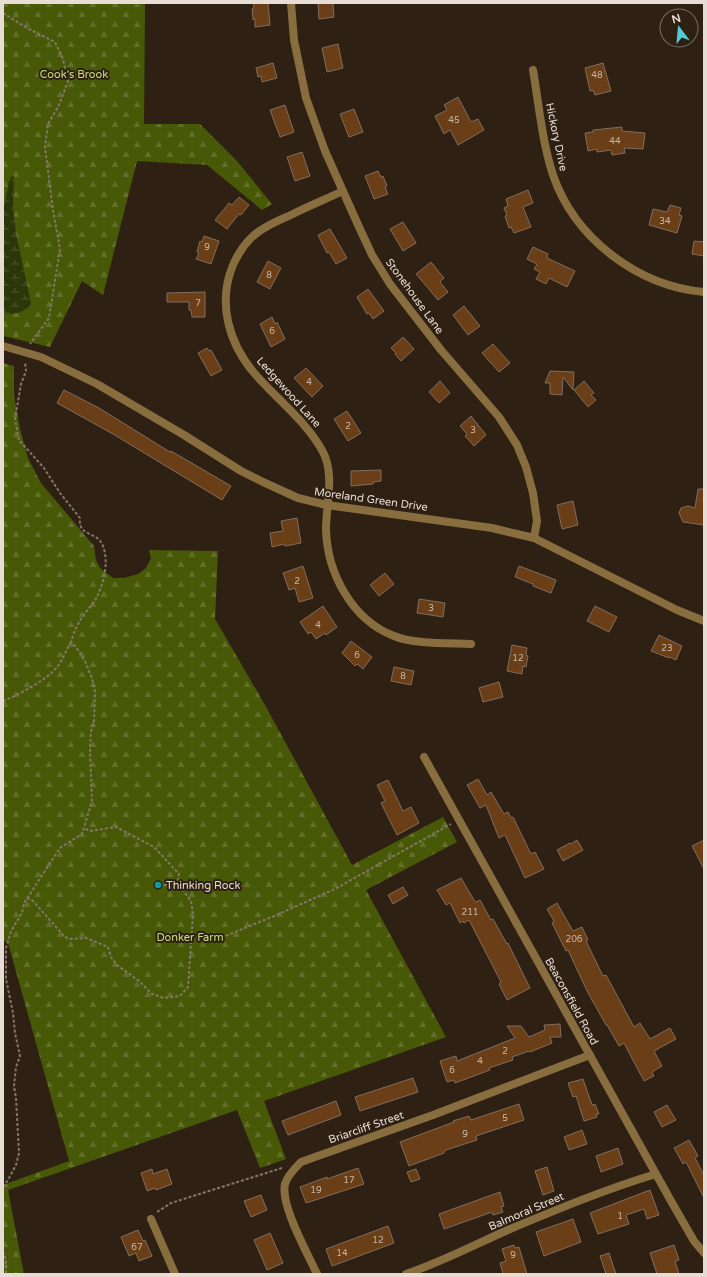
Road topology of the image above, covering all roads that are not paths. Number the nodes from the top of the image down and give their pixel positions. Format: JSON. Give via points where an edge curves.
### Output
{"nodes":[{"id":1,"x":291,"y":3,"type":"edge"},
{"id":2,"x":533,"y":70,"type":"dead end"},
{"id":3,"x":343,"y":191,"type":"junction"},
{"id":4,"x":704,"y":292,"type":"edge"},
{"id":5,"x":3,"y":346,"type":"edge"},
{"id":6,"x":327,"y":505,"type":"junction"},
{"id":7,"x":534,"y":538,"type":"junction"},
{"id":8,"x":704,"y":621,"type":"edge"},
{"id":9,"x":471,"y":644,"type":"dead end"},
{"id":10,"x":424,"y":757,"type":"dead end"},
{"id":11,"x":590,"y":1055,"type":"junction"},
{"id":12,"x":656,"y":1174,"type":"junction"},
{"id":13,"x":151,"y":1219,"type":"road end"},
{"id":14,"x":704,"y":1253,"type":"edge"},
{"id":15,"x":175,"y":1274,"type":"edge"},
{"id":16,"x":317,"y":1274,"type":"edge"},
{"id":17,"x":406,"y":1274,"type":"edge"}],
"edges":[{"from":1,"to":3,"type":"street","name":"Stonehouse Lane","via":[[295,47],[306,98]]},
{"from":2,"to":4,"type":"street","name":"Hickory Drive","via":[[554,176],[562,196],[586,231],[616,259],[635,271],[674,287]]},
{"from":3,"to":6,"type":"street","name":"Ledgewood Lane","via":[[271,224],[251,238],[239,253],[231,270],[225,300],[228,324],[240,351],[254,372],[313,435],[324,454],[329,477]]},
{"from":3,"to":7,"type":"street","name":"Stonehouse Lane","via":[[372,255],[390,284],[441,350],[498,417],[518,446],[535,500],[537,521]]},
{"from":5,"to":6,"type":"street","name":"Moreland Green Drive","via":[[60,366],[97,384],[262,482],[298,498]]},
{"from":6,"to":7,"type":"street","name":"Moreland Green Drive","via":[[492,528]]},
{"from":6,"to":9,"type":"street","name":"Ledgewood Lane","via":[[326,529],[330,557],[339,584],[357,610],[379,628],[394,636],[412,640]]},
{"from":7,"to":8,"type":"street","name":"Moreland Green Drive"},
{"from":10,"to":11,"type":"street","name":"Beaconsfield Road"},
{"from":11,"to":12,"type":"street","name":"Beaconsfield Road"},
{"from":11,"to":16,"type":"street","name":"Briarcliff Street","via":[[301,1162],[285,1185],[286,1199],[294,1226]]},
{"from":12,"to":14,"type":"street","name":"Beaconsfield Road","via":[[694,1241]]},
{"from":12,"to":17,"type":"street","name":"Balmoral Street","via":[[603,1191]]},
{"from":13,"to":15,"type":"street"}]}
